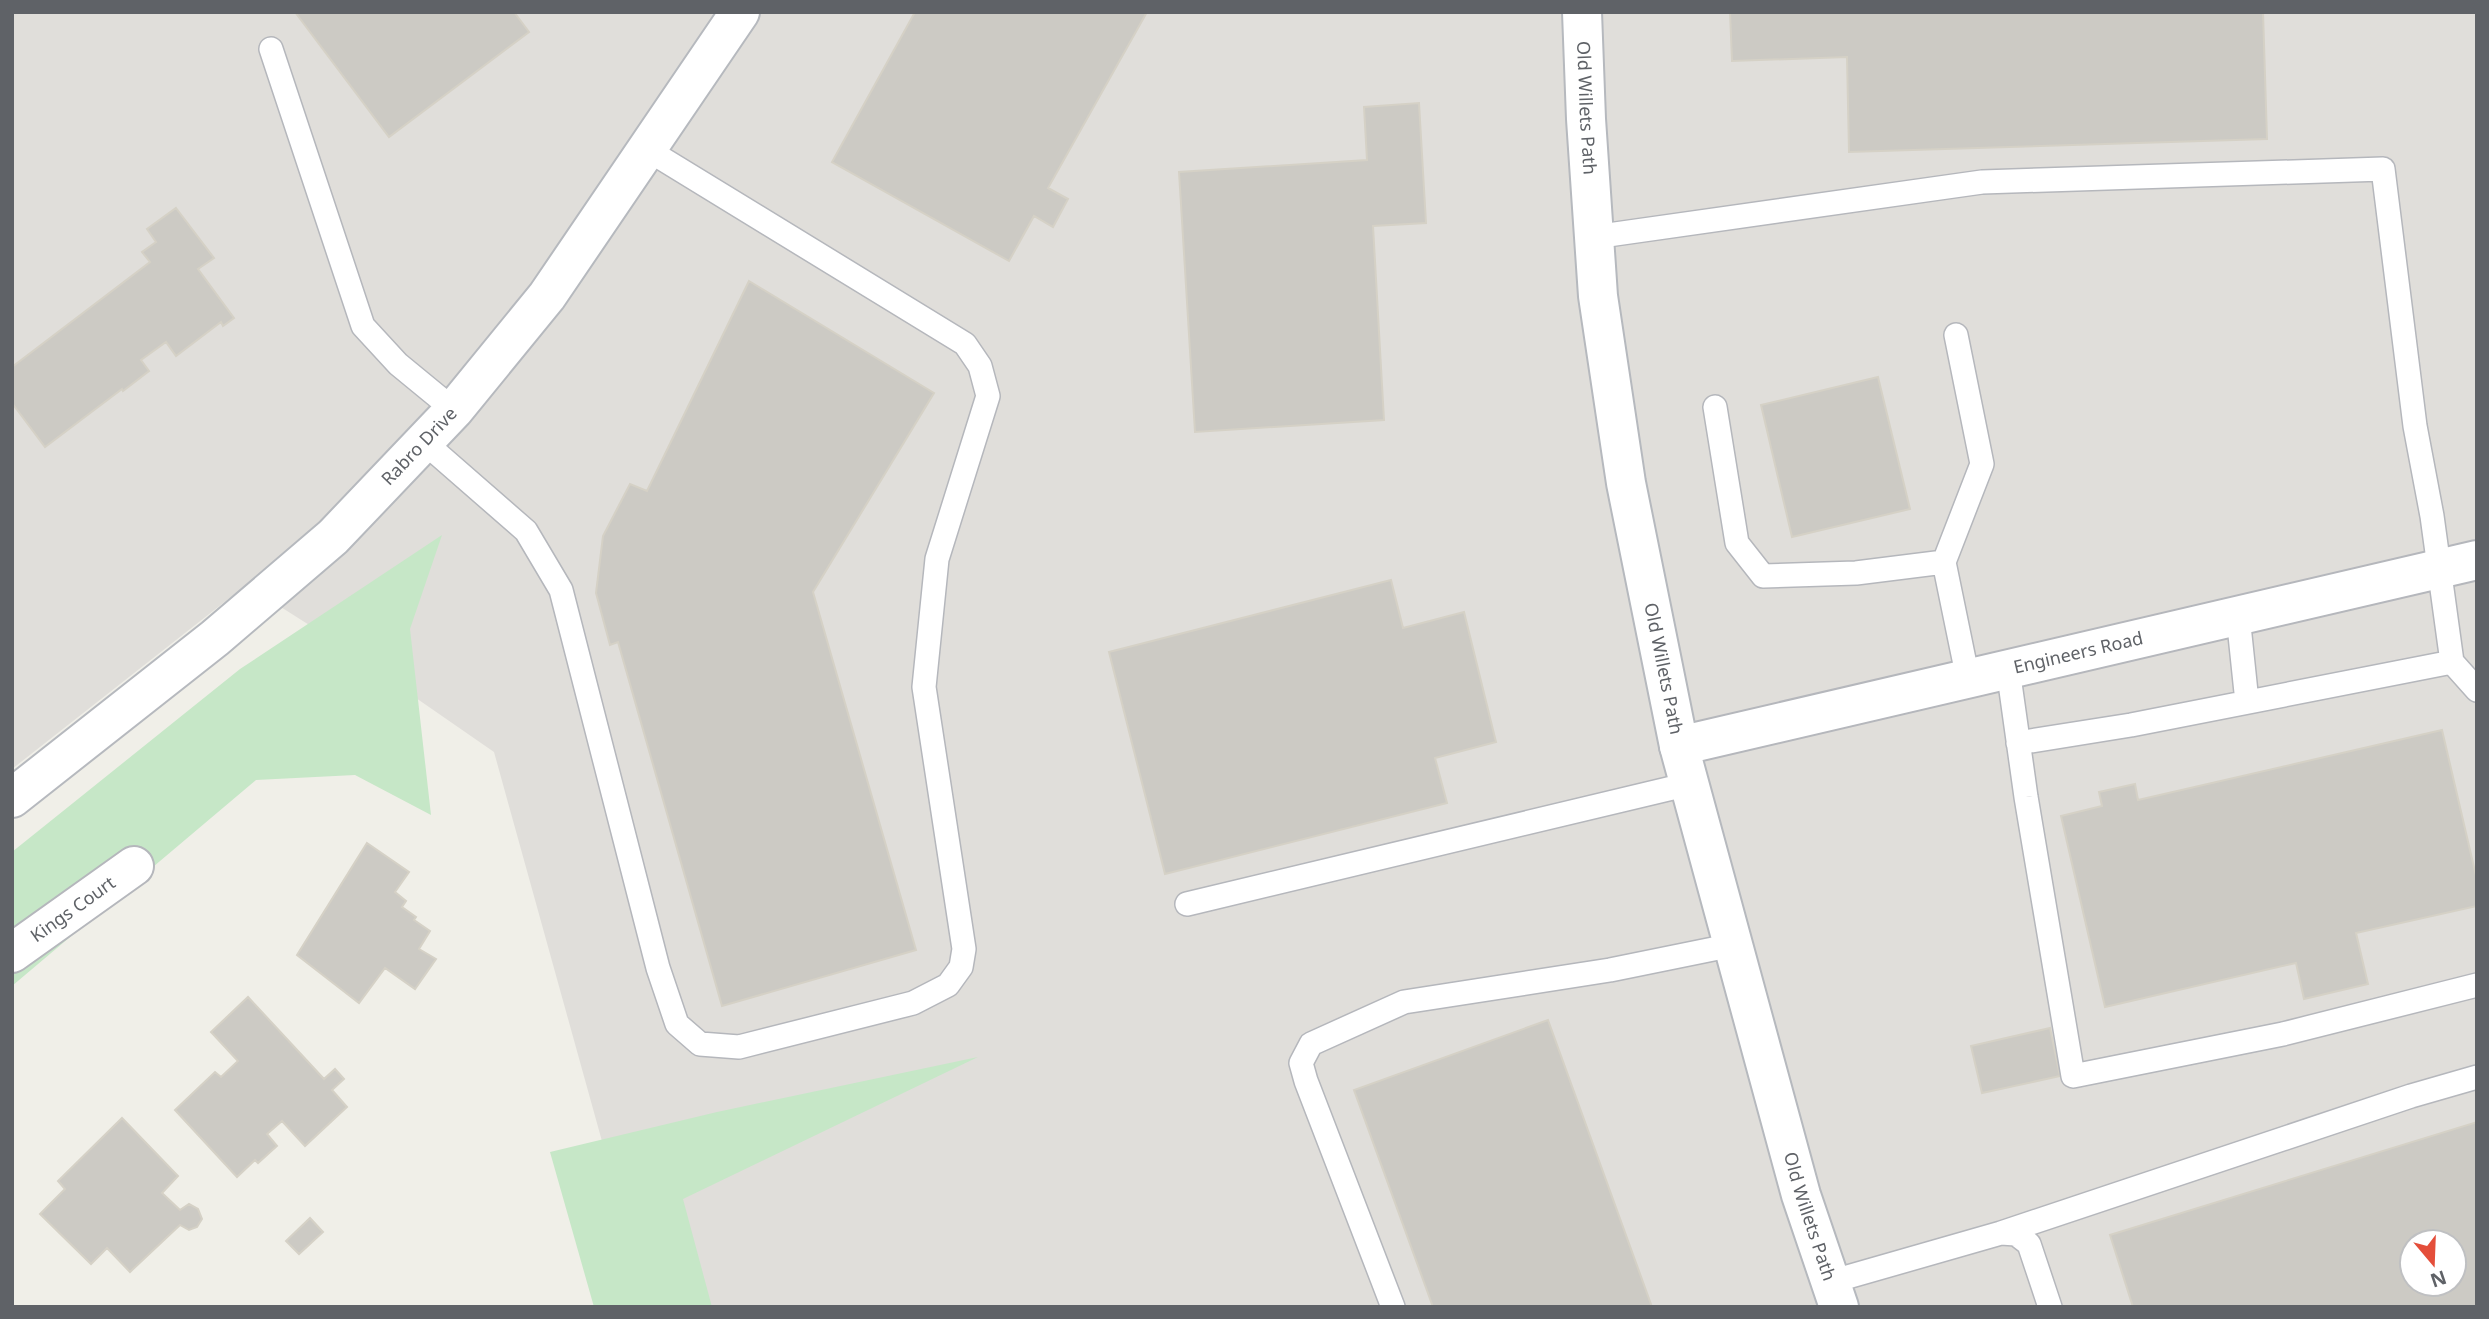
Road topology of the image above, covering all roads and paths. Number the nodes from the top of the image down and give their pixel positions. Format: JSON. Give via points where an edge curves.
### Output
{"nodes":[{"id":1,"x":740,"y":12,"type":"edge"},
{"id":2,"x":1582,"y":12,"type":"edge"},
{"id":3,"x":271,"y":49,"type":"dead end"},
{"id":4,"x":648,"y":150,"type":"junction"},
{"id":5,"x":1594,"y":237,"type":"junction"},
{"id":6,"x":1956,"y":335,"type":"dead end"},
{"id":7,"x":1715,"y":407,"type":"dead end"},
{"id":8,"x":454,"y":410,"type":"junction"},
{"id":9,"x":424,"y":442,"type":"junction"},
{"id":10,"x":2477,"y":560,"type":"edge"},
{"id":11,"x":1944,"y":562,"type":"junction"},
{"id":12,"x":2439,"y":569,"type":"junction"},
{"id":13,"x":2238,"y":616,"type":"junction"},
{"id":14,"x":2452,"y":662,"type":"junction"},
{"id":15,"x":2008,"y":669,"type":"junction"},
{"id":16,"x":1968,"y":679,"type":"junction"},
{"id":17,"x":2477,"y":690,"type":"edge"},
{"id":18,"x":2247,"y":702,"type":"junction"},
{"id":19,"x":2018,"y":743,"type":"junction"},
{"id":20,"x":1679,"y":746,"type":"junction"},
{"id":21,"x":1689,"y":784,"type":"junction"},
{"id":22,"x":15,"y":790,"type":"edge"},
{"id":23,"x":134,"y":866,"type":"dead end"},
{"id":24,"x":1187,"y":904,"type":"dead end"},
{"id":25,"x":1733,"y":945,"type":"junction"},
{"id":26,"x":12,"y":953,"type":"edge"},
{"id":27,"x":2477,"y":985,"type":"edge"},
{"id":28,"x":2477,"y":1077,"type":"edge"},
{"id":29,"x":2001,"y":1233,"type":"junction"},
{"id":30,"x":1835,"y":1294,"type":"edge"},
{"id":31,"x":1393,"y":1307,"type":"edge"},
{"id":32,"x":2050,"y":1307,"type":"edge"}],
"edges":[{"from":1,"to":4,"type":"main road","name":"Rabro Drive"},
{"from":2,"to":5,"type":"main road","name":"Old Willets Path"},
{"from":3,"to":8,"type":"lane","via":[[363,326],[398,364]]},
{"from":4,"to":8,"type":"main road","name":"Rabro Drive","via":[[547,296]]},
{"from":4,"to":9,"type":"lane","via":[[965,344],[980,366],[988,396],[937,559],[924,687],[964,949],[961,967],[948,985],[913,1003],[739,1046],[700,1044],[677,1024],[658,968],[561,590],[526,531]]},
{"from":5,"to":12,"type":"lane","via":[[1982,182],[2383,169],[2415,426]]},
{"from":5,"to":20,"type":"main road","name":"Old Willets Path","via":[[1598,296],[1626,484]]},
{"from":6,"to":11,"type":"lane","via":[[1982,464]]},
{"from":7,"to":11,"type":"lane","via":[[1737,543],[1763,576],[1857,573]]},
{"from":8,"to":9,"type":"main road","name":"Rabro Drive"},
{"from":9,"to":22,"type":"main road","name":"Rabro Drive","via":[[333,537],[215,638]]},
{"from":10,"to":12,"type":"main road","name":"Engineers Road"},
{"from":11,"to":16,"type":"lane"},
{"from":12,"to":13,"type":"main road","name":"Engineers Road"},
{"from":12,"to":14,"type":"lane"},
{"from":13,"to":15,"type":"main road","name":"Engineers Road"},
{"from":13,"to":18,"type":"lane"},
{"from":14,"to":17,"type":"lane"},
{"from":14,"to":18,"type":"lane"},
{"from":15,"to":16,"type":"main road","name":"Engineers Road"},
{"from":15,"to":19,"type":"lane"},
{"from":16,"to":20,"type":"main road","name":"Engineers Road"},
{"from":18,"to":19,"type":"lane"},
{"from":19,"to":27,"type":"lane","via":[[2073,1076],[2283,1034]]},
{"from":20,"to":21,"type":"main road","name":"Old Willets Path"},
{"from":21,"to":24,"type":"lane"},
{"from":21,"to":25,"type":"main road","name":"Old Willets Path"},
{"from":23,"to":26,"type":"main road","name":"Kings Court"},
{"from":25,"to":30,"type":"main road","name":"Old Willets Path","via":[[1801,1195]]},
{"from":25,"to":31,"type":"lane","via":[[1610,970],[1404,1002],[1311,1044],[1301,1063],[1306,1081]]},
{"from":28,"to":29,"type":"lane"},
{"from":29,"to":30,"type":"lane"},
{"from":29,"to":32,"type":"lane","via":[[2016,1234],[2029,1244]]}]}
